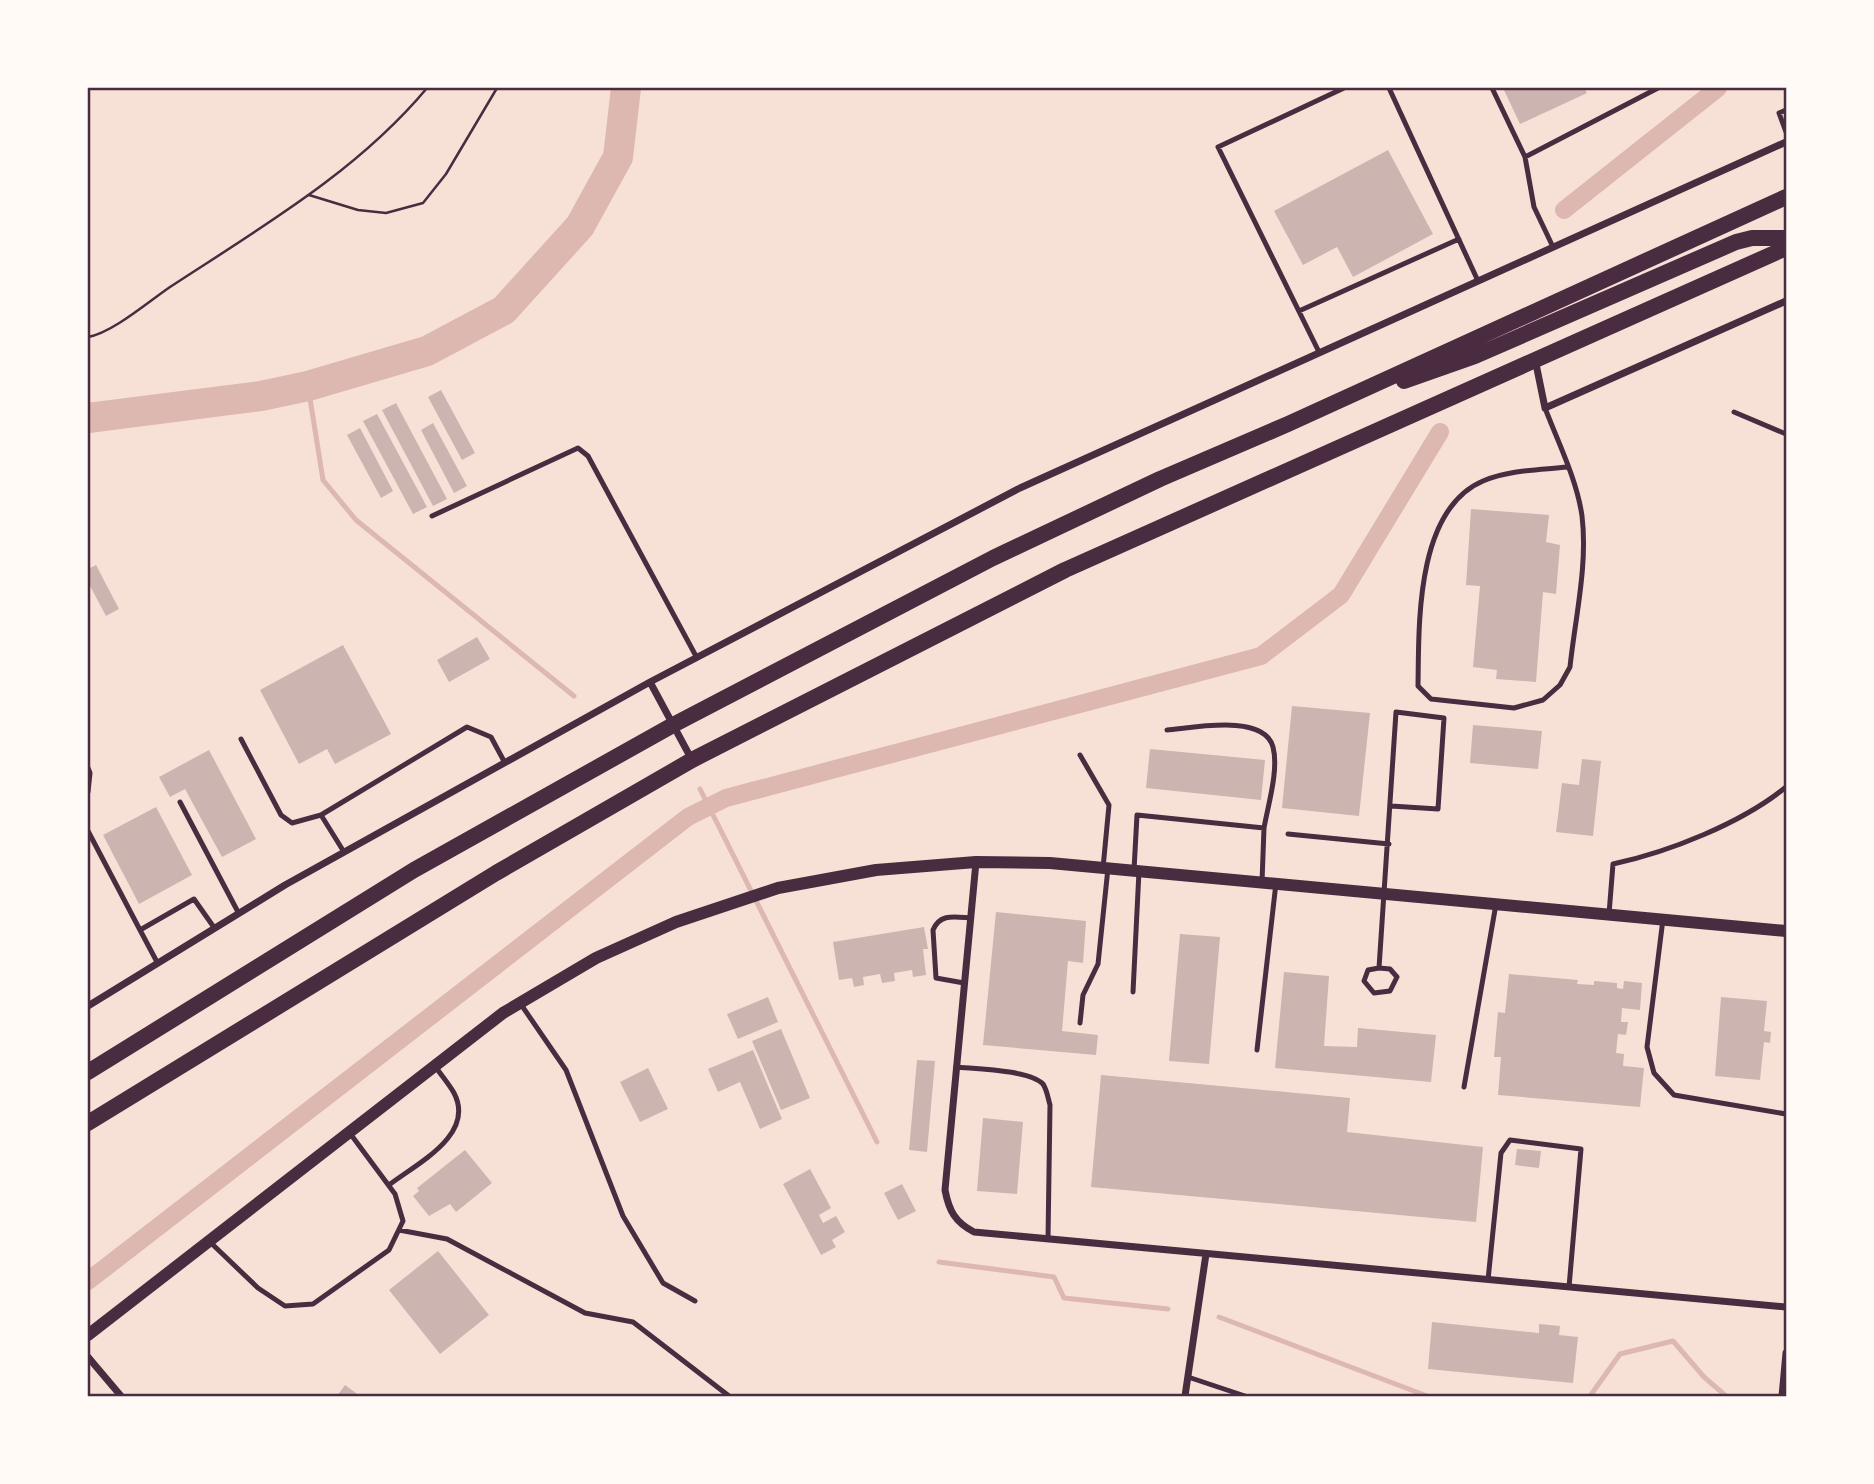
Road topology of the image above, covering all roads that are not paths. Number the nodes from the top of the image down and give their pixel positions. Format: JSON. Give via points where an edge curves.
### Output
{"nodes":[{"id":1,"x":1344,"y":88,"type":"edge"},
{"id":2,"x":1389,"y":88,"type":"edge"},
{"id":3,"x":1492,"y":88,"type":"edge"},
{"id":4,"x":1658,"y":88,"type":"edge"},
{"id":5,"x":1787,"y":110,"type":"edge"},
{"id":6,"x":1787,"y":132,"type":"edge"},
{"id":7,"x":1787,"y":142,"type":"edge"},
{"id":8,"x":1525,"y":157,"type":"junction"},
{"id":9,"x":1787,"y":197,"type":"edge"},
{"id":10,"x":1787,"y":238,"type":"edge"},
{"id":11,"x":1459,"y":239,"type":"junction"},
{"id":12,"x":1553,"y":247,"type":"junction"},
{"id":13,"x":1787,"y":248,"type":"edge"},
{"id":14,"x":1478,"y":281,"type":"junction"},
{"id":15,"x":1787,"y":301,"type":"edge"},
{"id":16,"x":1299,"y":311,"type":"junction"},
{"id":17,"x":1319,"y":352,"type":"junction"},
{"id":18,"x":1535,"y":359,"type":"junction"},
{"id":19,"x":1545,"y":408,"type":"junction"},
{"id":20,"x":1734,"y":412,"type":"dead end"},
{"id":21,"x":1288,"y":424,"type":"junction"},
{"id":22,"x":1787,"y":434,"type":"edge"},
{"id":23,"x":1567,"y":467,"type":"junction"},
{"id":24,"x":432,"y":516,"type":"dead end"},
{"id":25,"x":697,"y":659,"type":"junction"},
{"id":26,"x":650,"y":682,"type":"junction"},
{"id":27,"x":673,"y":725,"type":"junction"},
{"id":28,"x":1167,"y":730,"type":"dead end"},
{"id":29,"x":241,"y":739,"type":"dead end"},
{"id":30,"x":1080,"y":755,"type":"dead end"},
{"id":31,"x":692,"y":761,"type":"junction"},
{"id":32,"x":505,"y":763,"type":"junction"},
{"id":33,"x":88,"y":768,"type":"edge"},
{"id":34,"x":1787,"y":787,"type":"edge"},
{"id":35,"x":88,"y":792,"type":"edge"},
{"id":36,"x":180,"y":802,"type":"dead end"},
{"id":37,"x":1391,"y":806,"type":"junction"},
{"id":38,"x":321,"y":815,"type":"junction"},
{"id":39,"x":1264,"y":828,"type":"junction"},
{"id":40,"x":88,"y":831,"type":"edge"},
{"id":41,"x":1288,"y":834,"type":"dead end"},
{"id":42,"x":1389,"y":844,"type":"junction"},
{"id":43,"x":344,"y":852,"type":"junction"},
{"id":44,"x":976,"y":862,"type":"junction"},
{"id":45,"x":1105,"y":868,"type":"junction"},
{"id":46,"x":1136,"y":871,"type":"junction"},
{"id":47,"x":1262,"y":882,"type":"junction"},
{"id":48,"x":1276,"y":883,"type":"junction"},
{"id":49,"x":1385,"y":893,"type":"junction"},
{"id":50,"x":1496,"y":903,"type":"junction"},
{"id":51,"x":239,"y":912,"type":"junction"},
{"id":52,"x":1609,"y":914,"type":"junction"},
{"id":53,"x":971,"y":918,"type":"junction"},
{"id":54,"x":1663,"y":919,"type":"junction"},
{"id":55,"x":213,"y":926,"type":"junction"},
{"id":56,"x":140,"y":930,"type":"junction"},
{"id":57,"x":1787,"y":931,"type":"edge"},
{"id":58,"x":157,"y":962,"type":"junction"},
{"id":59,"x":1379,"y":968,"type":"junction"},
{"id":60,"x":964,"y":983,"type":"junction"},
{"id":61,"x":1133,"y":992,"type":"dead end"},
{"id":62,"x":520,"y":1003,"type":"junction"},
{"id":63,"x":88,"y":1006,"type":"edge"},
{"id":64,"x":1080,"y":1023,"type":"dead end"},
{"id":65,"x":1257,"y":1049,"type":"dead end"},
{"id":66,"x":435,"y":1066,"type":"junction"},
{"id":67,"x":956,"y":1067,"type":"junction"},
{"id":68,"x":88,"y":1072,"type":"edge"},
{"id":69,"x":1464,"y":1087,"type":"dead end"},
{"id":70,"x":1787,"y":1114,"type":"edge"},
{"id":71,"x":88,"y":1123,"type":"edge"},
{"id":72,"x":349,"y":1132,"type":"junction"},
{"id":73,"x":388,"y":1185,"type":"junction"},
{"id":74,"x":399,"y":1230,"type":"junction"},
{"id":75,"x":1048,"y":1239,"type":"junction"},
{"id":76,"x":209,"y":1241,"type":"junction"},
{"id":77,"x":1206,"y":1254,"type":"junction"},
{"id":78,"x":1488,"y":1280,"type":"junction"},
{"id":79,"x":1569,"y":1287,"type":"junction"},
{"id":80,"x":695,"y":1301,"type":"dead end"},
{"id":81,"x":1787,"y":1307,"type":"edge"},
{"id":82,"x":88,"y":1335,"type":"edge"},
{"id":83,"x":1787,"y":1353,"type":"edge"},
{"id":84,"x":88,"y":1357,"type":"edge"},
{"id":85,"x":1188,"y":1377,"type":"junction"},
{"id":86,"x":121,"y":1396,"type":"edge"},
{"id":87,"x":729,"y":1396,"type":"edge"},
{"id":88,"x":1185,"y":1396,"type":"edge"},
{"id":89,"x":1245,"y":1396,"type":"edge"},
{"id":90,"x":1782,"y":1396,"type":"edge"}],
"edges":[{"from":1,"to":16,"type":"lane","via":[[1218,147]]},
{"from":2,"to":11,"type":"lane"},
{"from":3,"to":8,"type":"lane"},
{"from":4,"to":8,"type":"lane"},
{"from":5,"to":6,"type":"lane","via":[[1779,113]]},
{"from":7,"to":12,"type":"street"},
{"from":8,"to":12,"type":"lane","via":[[1534,206]]},
{"from":9,"to":21,"type":"highway"},
{"from":10,"to":21,"type":"highway","via":[[1736,242],[1475,356]]},
{"from":11,"to":14,"type":"lane"},
{"from":11,"to":16,"type":"lane"},
{"from":12,"to":14,"type":"street"},
{"from":13,"to":18,"type":"highway"},
{"from":14,"to":17,"type":"street"},
{"from":15,"to":19,"type":"street"},
{"from":16,"to":17,"type":"lane"},
{"from":17,"to":25,"type":"street","via":[[1020,488]]},
{"from":18,"to":19,"type":"street"},
{"from":18,"to":31,"type":"highway","via":[[1065,570]]},
{"from":19,"to":23,"type":"lane"},
{"from":20,"to":22,"type":"lane"},
{"from":21,"to":27,"type":"highway","via":[[1160,478],[993,558]]},
{"from":23,"to":23,"type":"lane","via":[[1584,540],[1570,667],[1560,685],[1543,700],[1514,708],[1432,699],[1418,687],[1424,569],[1447,514],[1464,492],[1481,482],[1510,472]]},
{"from":24,"to":25,"type":"lane","via":[[578,448],[588,456]]},
{"from":25,"to":26,"type":"street"},
{"from":26,"to":27,"type":"street"},
{"from":26,"to":32,"type":"street"},
{"from":27,"to":31,"type":"street"},
{"from":27,"to":68,"type":"highway","via":[[414,870]]},
{"from":28,"to":39,"type":"lane","via":[[1246,724],[1268,738],[1273,746],[1273,768]]},
{"from":29,"to":38,"type":"lane","via":[[281,815],[292,823]]},
{"from":30,"to":45,"type":"lane","via":[[1109,804]]},
{"from":31,"to":71,"type":"highway","via":[[484,880]]},
{"from":32,"to":38,"type":"lane","via":[[491,737],[467,727]]},
{"from":32,"to":43,"type":"street"},
{"from":33,"to":35,"type":"lane"},
{"from":34,"to":52,"type":"lane","via":[[1764,806],[1641,858],[1613,864]]},
{"from":36,"to":51,"type":"lane"},
{"from":37,"to":37,"type":"lane","via":[[1396,712],[1444,718],[1438,809]]},
{"from":37,"to":42,"type":"lane"},
{"from":38,"to":43,"type":"lane"},
{"from":39,"to":46,"type":"lane","via":[[1137,815]]},
{"from":39,"to":47,"type":"lane"},
{"from":40,"to":56,"type":"lane"},
{"from":41,"to":42,"type":"lane"},
{"from":42,"to":49,"type":"lane"},
{"from":43,"to":51,"type":"street"},
{"from":44,"to":45,"type":"street"},
{"from":44,"to":53,"type":"street"},
{"from":44,"to":62,"type":"street","via":[[876,870],[767,892],[676,922],[608,952]]},
{"from":45,"to":46,"type":"street"},
{"from":45,"to":64,"type":"lane","via":[[1098,964],[1083,995]]},
{"from":46,"to":47,"type":"street"},
{"from":46,"to":61,"type":"lane"},
{"from":47,"to":48,"type":"street"},
{"from":48,"to":49,"type":"street"},
{"from":48,"to":65,"type":"lane"},
{"from":49,"to":50,"type":"street"},
{"from":49,"to":59,"type":"lane"},
{"from":50,"to":52,"type":"street"},
{"from":50,"to":69,"type":"lane"},
{"from":51,"to":55,"type":"street"},
{"from":52,"to":54,"type":"street"},
{"from":53,"to":60,"type":"street"},
{"from":53,"to":60,"type":"lane","via":[[946,916],[933,930],[936,978]]},
{"from":54,"to":57,"type":"street"},
{"from":54,"to":70,"type":"lane","via":[[1647,1047],[1654,1073],[1674,1095]]},
{"from":55,"to":56,"type":"lane","via":[[194,899]]},
{"from":55,"to":58,"type":"street"},
{"from":56,"to":58,"type":"lane"},
{"from":58,"to":63,"type":"street"},
{"from":59,"to":59,"type":"lane","via":[[1397,977],[1390,990],[1374,993],[1364,981],[1368,970]]},
{"from":60,"to":67,"type":"street"},
{"from":62,"to":66,"type":"street"},
{"from":62,"to":80,"type":"lane","via":[[566,1070],[623,1216],[663,1283]]},
{"from":66,"to":72,"type":"street"},
{"from":66,"to":73,"type":"lane","via":[[457,1104],[459,1116],[451,1137]]},
{"from":67,"to":75,"type":"lane","via":[[1028,1076],[1047,1091]]},
{"from":67,"to":75,"type":"street","via":[[945,1190],[953,1217],[974,1232]]},
{"from":72,"to":73,"type":"lane"},
{"from":72,"to":76,"type":"street"},
{"from":73,"to":74,"type":"lane","via":[[403,1221]]},
{"from":74,"to":76,"type":"lane","via":[[389,1250],[313,1304],[285,1306],[258,1288]]},
{"from":74,"to":87,"type":"lane","via":[[447,1239],[585,1313],[633,1322]]},
{"from":75,"to":77,"type":"street"},
{"from":76,"to":82,"type":"street"},
{"from":77,"to":78,"type":"street"},
{"from":77,"to":85,"type":"street"},
{"from":78,"to":79,"type":"street"},
{"from":78,"to":79,"type":"lane","via":[[1501,1153],[1510,1140],[1581,1149]]},
{"from":79,"to":81,"type":"street"},
{"from":83,"to":90,"type":"street"},
{"from":84,"to":86,"type":"street"},
{"from":85,"to":88,"type":"street"},
{"from":85,"to":89,"type":"lane"}]}
